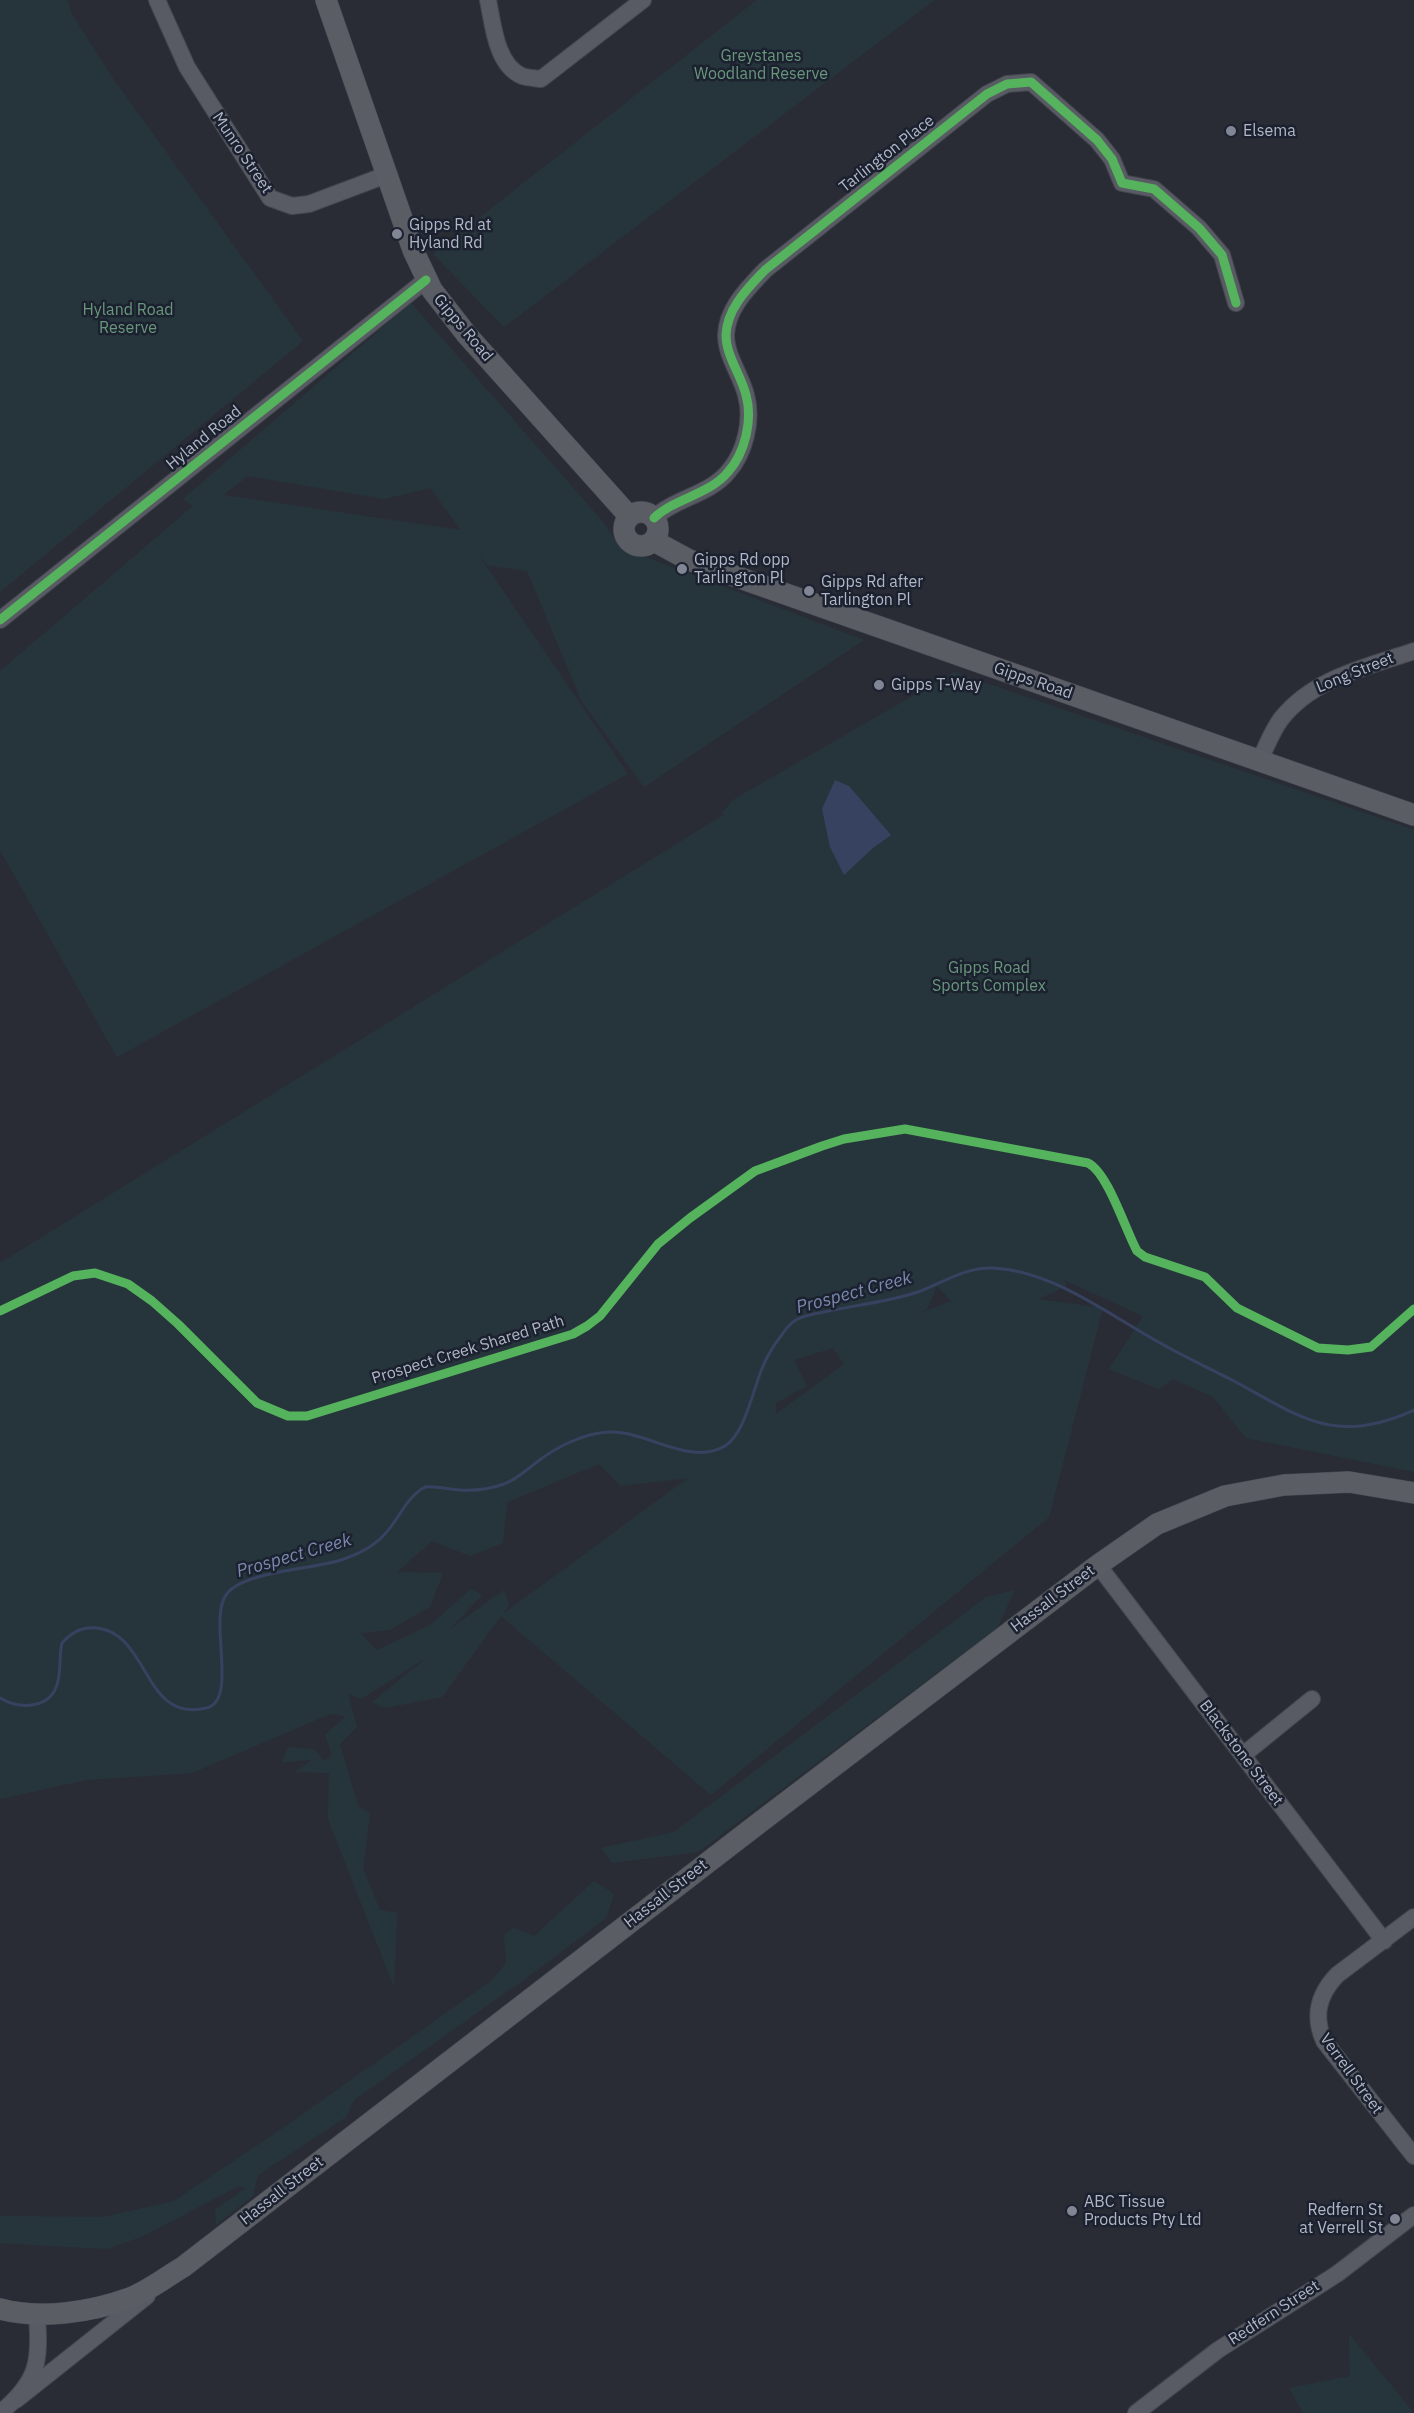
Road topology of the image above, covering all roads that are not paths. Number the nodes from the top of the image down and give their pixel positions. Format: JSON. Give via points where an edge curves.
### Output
{"nodes":[{"id":1,"x":157,"y":0,"type":"edge"},
{"id":2,"x":488,"y":0,"type":"edge"},
{"id":3,"x":643,"y":0,"type":"edge"},
{"id":4,"x":331,"y":2,"type":"edge"},
{"id":5,"x":386,"y":175,"type":"junction"},
{"id":6,"x":426,"y":280,"type":"junction"},
{"id":7,"x":1236,"y":303,"type":"dead end"},
{"id":8,"x":629,"y":516,"type":"junction"},
{"id":9,"x":654,"y":518,"type":"junction"},
{"id":10,"x":654,"y":541,"type":"junction"},
{"id":11,"x":0,"y":620,"type":"edge"},
{"id":12,"x":1414,"y":651,"type":"edge"},
{"id":13,"x":1260,"y":760,"type":"junction"},
{"id":14,"x":1414,"y":815,"type":"edge"},
{"id":15,"x":1414,"y":1493,"type":"edge"},
{"id":16,"x":1098,"y":1565,"type":"junction"},
{"id":17,"x":1312,"y":1698,"type":"dead end"},
{"id":18,"x":1243,"y":1755,"type":"junction"},
{"id":19,"x":1414,"y":1917,"type":"edge"},
{"id":20,"x":1384,"y":1941,"type":"junction"},
{"id":21,"x":1414,"y":2156,"type":"edge"},
{"id":22,"x":1414,"y":2215,"type":"edge"},
{"id":23,"x":183,"y":2267,"type":"junction"},
{"id":24,"x":0,"y":2309,"type":"edge"},
{"id":25,"x":37,"y":2314,"type":"junction"},
{"id":26,"x":16,"y":2400,"type":"junction"},
{"id":27,"x":0,"y":2413,"type":"edge"},
{"id":28,"x":1136,"y":2413,"type":"edge"}],
"edges":[{"from":1,"to":5,"type":"street","name":"Munro Street","via":[[187,67],[270,198],[292,206],[309,204]]},
{"from":2,"to":3,"type":"street","via":[[496,41],[511,69],[523,77],[541,79]]},
{"from":4,"to":5,"type":"main road","name":"Gipps Road"},
{"from":5,"to":6,"type":"main road","name":"Gipps Road"},
{"from":6,"to":8,"type":"main road","name":"Gipps Road","via":[[467,335]]},
{"from":6,"to":11,"type":"street","name":"Hyland Road"},
{"from":7,"to":9,"type":"street","name":"Tarlington Place","via":[[1222,255],[1199,228],[1154,189],[1122,183],[1112,159],[1097,140],[1031,82],[1007,84],[987,94],[765,270],[744,291],[732,311],[726,335],[746,395],[749,422],[742,447],[728,472],[712,486]]},
{"from":8,"to":9,"type":"main road","via":[[645,512]]},
{"from":8,"to":10,"type":"main road","via":[[623,529],[631,544],[640,547]]},
{"from":9,"to":10,"type":"main road","via":[[659,532]]},
{"from":10,"to":13,"type":"main road","name":"Gipps Road","via":[[689,560]]},
{"from":12,"to":13,"type":"street","name":"Long Street","via":[[1333,679],[1308,693],[1279,722]]},
{"from":13,"to":14,"type":"main road","name":"Gipps Road"},
{"from":15,"to":16,"type":"main road","name":"Hassall Street","via":[[1349,1482],[1284,1485],[1225,1496],[1157,1524]]},
{"from":16,"to":18,"type":"street","name":"Blackstone Street"},
{"from":16,"to":23,"type":"main road","name":"Hassall Street"},
{"from":17,"to":18,"type":"street"},
{"from":18,"to":20,"type":"street","name":"Blackstone Street"},
{"from":19,"to":20,"type":"street","name":"Verrell Street"},
{"from":20,"to":21,"type":"street","name":"Verrell Street","via":[[1327,1986],[1317,2016],[1324,2041]]},
{"from":22,"to":28,"type":"street","name":"Redfern Street","via":[[1337,2274],[1218,2350]]},
{"from":23,"to":25,"type":"main road","name":"Hassall Street","via":[[131,2297],[84,2309]]},
{"from":23,"to":26,"type":"street"},
{"from":24,"to":25,"type":"main road","name":"Hassall Street"},
{"from":25,"to":26,"type":"street","via":[[39,2350],[33,2377]]},
{"from":26,"to":27,"type":"street"}]}
